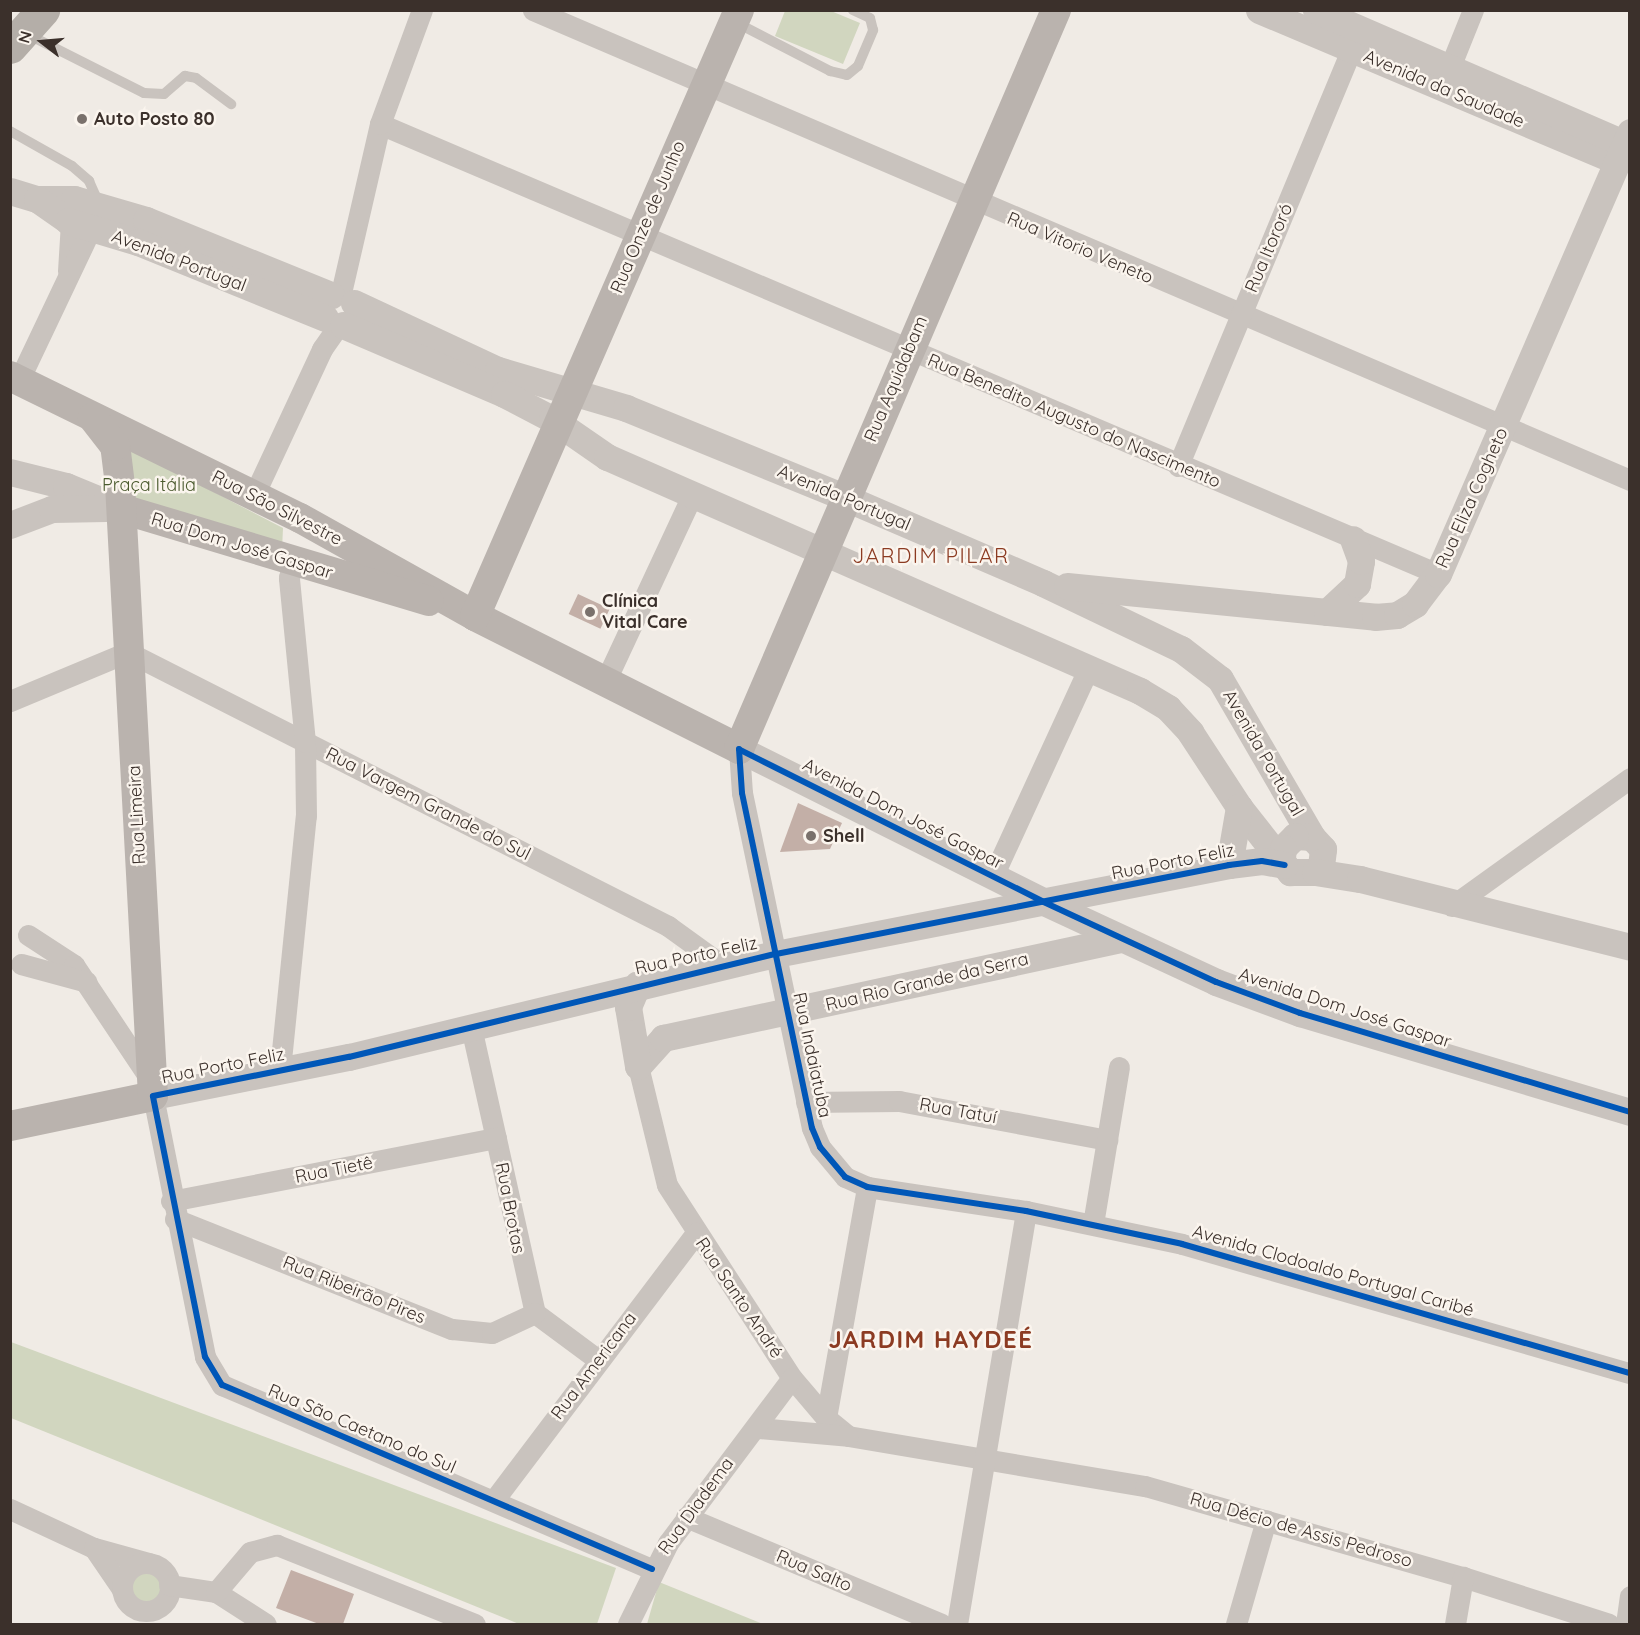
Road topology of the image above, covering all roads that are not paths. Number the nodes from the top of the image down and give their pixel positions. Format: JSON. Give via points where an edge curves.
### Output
{"nodes":[{"id":1,"x":422,"y":10,"type":"edge"},
{"id":2,"x":533,"y":10,"type":"edge"},
{"id":3,"x":853,"y":10,"type":"edge"},
{"id":4,"x":1056,"y":10,"type":"edge"},
{"id":5,"x":1316,"y":10,"type":"edge"},
{"id":6,"x":1473,"y":10,"type":"edge"},
{"id":7,"x":1264,"y":12,"type":"edge"},
{"id":8,"x":736,"y":16,"type":"edge"},
{"id":9,"x":21,"y":24,"type":"edge"},
{"id":10,"x":1356,"y":40,"type":"junction"},
{"id":11,"x":1446,"y":78,"type":"junction"},
{"id":12,"x":704,"y":86,"type":"junction"},
{"id":13,"x":231,"y":104,"type":"dead end"},
{"id":14,"x":380,"y":124,"type":"junction"},
{"id":15,"x":10,"y":131,"type":"edge"},
{"id":16,"x":1626,"y":150,"type":"edge"},
{"id":17,"x":10,"y":191,"type":"edge"},
{"id":18,"x":972,"y":201,"type":"junction"},
{"id":19,"x":71,"y":210,"type":"junction"},
{"id":20,"x":97,"y":218,"type":"junction"},
{"id":21,"x":641,"y":232,"type":"junction"},
{"id":22,"x":68,"y":271,"type":"junction"},
{"id":23,"x":337,"y":312,"type":"junction"},
{"id":24,"x":1240,"y":316,"type":"junction"},
{"id":25,"x":909,"y":350,"type":"junction"},
{"id":26,"x":15,"y":378,"type":"edge"},
{"id":27,"x":574,"y":396,"type":"junction"},
{"id":28,"x":561,"y":426,"type":"junction"},
{"id":29,"x":1504,"y":427,"type":"junction"},
{"id":30,"x":125,"y":442,"type":"junction"},
{"id":31,"x":1178,"y":466,"type":"junction"},
{"id":32,"x":10,"y":472,"type":"edge"},
{"id":33,"x":1629,"y":480,"type":"edge"},
{"id":34,"x":693,"y":493,"type":"junction"},
{"id":35,"x":254,"y":495,"type":"junction"},
{"id":36,"x":846,"y":498,"type":"junction"},
{"id":37,"x":122,"y":509,"type":"junction"},
{"id":38,"x":300,"y":518,"type":"junction"},
{"id":39,"x":10,"y":525,"type":"edge"},
{"id":40,"x":1353,"y":539,"type":"junction"},
{"id":41,"x":824,"y":549,"type":"junction"},
{"id":42,"x":292,"y":563,"type":"junction"},
{"id":43,"x":1438,"y":574,"type":"junction"},
{"id":44,"x":1043,"y":583,"type":"junction"},
{"id":45,"x":1141,"y":595,"type":"junction"},
{"id":46,"x":1327,"y":612,"type":"junction"},
{"id":47,"x":475,"y":616,"type":"junction"},
{"id":48,"x":1119,"y":619,"type":"junction"},
{"id":49,"x":128,"y":652,"type":"junction"},
{"id":50,"x":1089,"y":667,"type":"junction"},
{"id":51,"x":606,"y":682,"type":"junction"},
{"id":52,"x":10,"y":701,"type":"edge"},
{"id":53,"x":305,"y":742,"type":"junction"},
{"id":54,"x":739,"y":749,"type":"junction"},
{"id":55,"x":1629,"y":778,"type":"edge"},
{"id":56,"x":1239,"y":807,"type":"junction"},
{"id":57,"x":1316,"y":853,"type":"junction"},
{"id":58,"x":1284,"y":861,"type":"junction"},
{"id":59,"x":1229,"y":865,"type":"junction"},
{"id":60,"x":993,"y":876,"type":"junction"},
{"id":61,"x":1044,"y":902,"type":"junction"},
{"id":62,"x":1452,"y":906,"type":"junction"},
{"id":63,"x":19,"y":931,"type":"edge"},
{"id":64,"x":1120,"y":939,"type":"junction"},
{"id":65,"x":1629,"y":947,"type":"edge"},
{"id":66,"x":776,"y":954,"type":"junction"},
{"id":67,"x":16,"y":965,"type":"edge"},
{"id":68,"x":722,"y":966,"type":"junction"},
{"id":69,"x":87,"y":982,"type":"junction"},
{"id":70,"x":632,"y":1003,"type":"junction"},
{"id":71,"x":788,"y":1013,"type":"junction"},
{"id":72,"x":471,"y":1027,"type":"junction"},
{"id":73,"x":663,"y":1038,"type":"junction"},
{"id":74,"x":638,"y":1066,"type":"junction"},
{"id":75,"x":1119,"y":1067,"type":"dead end"},
{"id":76,"x":280,"y":1070,"type":"junction"},
{"id":77,"x":152,"y":1089,"type":"junction"},
{"id":78,"x":806,"y":1102,"type":"junction"},
{"id":79,"x":1629,"y":1112,"type":"edge"},
{"id":80,"x":10,"y":1126,"type":"edge"},
{"id":81,"x":496,"y":1138,"type":"junction"},
{"id":82,"x":1107,"y":1140,"type":"junction"},
{"id":83,"x":867,"y":1187,"type":"junction"},
{"id":84,"x":173,"y":1210,"type":"junction"},
{"id":85,"x":1026,"y":1211,"type":"junction"},
{"id":86,"x":1093,"y":1224,"type":"junction"},
{"id":87,"x":696,"y":1233,"type":"junction"},
{"id":88,"x":535,"y":1313,"type":"junction"},
{"id":89,"x":597,"y":1359,"type":"junction"},
{"id":90,"x":1629,"y":1373,"type":"edge"},
{"id":91,"x":792,"y":1378,"type":"junction"},
{"id":92,"x":826,"y":1418,"type":"junction"},
{"id":93,"x":759,"y":1428,"type":"junction"},
{"id":94,"x":848,"y":1436,"type":"junction"},
{"id":95,"x":986,"y":1457,"type":"junction"},
{"id":96,"x":494,"y":1500,"type":"junction"},
{"id":97,"x":10,"y":1509,"type":"edge"},
{"id":98,"x":686,"y":1517,"type":"junction"},
{"id":99,"x":1266,"y":1520,"type":"junction"},
{"id":100,"x":94,"y":1548,"type":"junction"},
{"id":101,"x":149,"y":1563,"type":"junction"},
{"id":102,"x":652,"y":1569,"type":"junction"},
{"id":103,"x":1463,"y":1576,"type":"junction"},
{"id":104,"x":122,"y":1589,"type":"junction"},
{"id":105,"x":168,"y":1592,"type":"junction"},
{"id":106,"x":216,"y":1592,"type":"junction"},
{"id":107,"x":1629,"y":1596,"type":"edge"},
{"id":108,"x":139,"y":1616,"type":"edge"},
{"id":109,"x":167,"y":1624,"type":"edge"},
{"id":110,"x":266,"y":1624,"type":"edge"},
{"id":111,"x":475,"y":1624,"type":"edge"},
{"id":112,"x":628,"y":1624,"type":"edge"},
{"id":113,"x":942,"y":1624,"type":"edge"},
{"id":114,"x":957,"y":1624,"type":"edge"},
{"id":115,"x":1236,"y":1624,"type":"edge"},
{"id":116,"x":1455,"y":1624,"type":"edge"},
{"id":117,"x":1610,"y":1624,"type":"edge"},
{"id":118,"x":1626,"y":1624,"type":"edge"}],
"edges":[{"from":1,"to":14,"type":"street"},
{"from":2,"to":12,"type":"street","name":"Rua Vitorio Veneto"},
{"from":3,"to":8,"type":"lane","via":[[870,18],[873,30],[858,66],[847,75],[830,71]]},
{"from":4,"to":18,"type":"main road","name":"Rua Aquidabam"},
{"from":5,"to":10,"type":"street","name":"Avenida da Saudade"},
{"from":6,"to":11,"type":"street"},
{"from":7,"to":10,"type":"street","name":"Avenida da Saudade"},
{"from":8,"to":12,"type":"main road","name":"Rua Onze de Junho"},
{"from":9,"to":13,"type":"lane","via":[[144,93],[164,94],[185,76],[196,78]]},
{"from":10,"to":11,"type":"street","name":"Avenida da Saudade"},
{"from":10,"to":24,"type":"street","name":"Rua Itororó"},
{"from":11,"to":16,"type":"street","name":"Avenida da Saudade"},
{"from":12,"to":18,"type":"street","name":"Rua Vitorio Veneto"},
{"from":12,"to":21,"type":"main road","name":"Rua Onze de Junho"},
{"from":14,"to":21,"type":"street","name":"Rua Benedito Augusto do Nascimento"},
{"from":14,"to":23,"type":"street"},
{"from":15,"to":20,"type":"lane","via":[[72,166],[89,181]]},
{"from":16,"to":29,"type":"street","name":"Rua Eliza Cogheto"},
{"from":17,"to":19,"type":"street","name":"Avenida Portugal"},
{"from":18,"to":24,"type":"street","name":"Rua Vitorio Veneto"},
{"from":18,"to":25,"type":"main road","name":"Rua Aquidabam"},
{"from":19,"to":20,"type":"street","name":"Avenida Portugal"},
{"from":19,"to":22,"type":"street"},
{"from":20,"to":22,"type":"street"},
{"from":20,"to":23,"type":"street","name":"Avenida Portugal","via":[[146,220]]},
{"from":21,"to":25,"type":"street","name":"Rua Benedito Augusto do Nascimento"},
{"from":21,"to":27,"type":"main road","name":"Rua Onze de Junho"},
{"from":22,"to":26,"type":"street"},
{"from":23,"to":27,"type":"street","name":"Avenida Portugal"},
{"from":23,"to":28,"type":"street","name":"Avenida Portugal"},
{"from":23,"to":35,"type":"street"},
{"from":24,"to":29,"type":"street","name":"Rua Vitorio Veneto"},
{"from":24,"to":31,"type":"street","name":"Rua Itororó"},
{"from":25,"to":31,"type":"street","name":"Rua Benedito Augusto do Nascimento"},
{"from":25,"to":36,"type":"main road","name":"Rua Aquidabam"},
{"from":26,"to":30,"type":"main road","name":"Rua São Silvestre","via":[[93,418]]},
{"from":27,"to":28,"type":"main road","name":"Rua Onze de Junho"},
{"from":27,"to":36,"type":"street","name":"Avenida Portugal","via":[[626,408]]},
{"from":28,"to":34,"type":"street","name":"Avenida Portugal","via":[[592,450]]},
{"from":28,"to":47,"type":"main road","name":"Rua Onze de Junho"},
{"from":29,"to":33,"type":"street","name":"Rua Vitorio Veneto"},
{"from":29,"to":43,"type":"street","name":"Rua Eliza Cogheto"},
{"from":30,"to":35,"type":"main road","name":"Rua São Silvestre"},
{"from":30,"to":37,"type":"main road","name":"Rua Limeira"},
{"from":31,"to":40,"type":"street","name":"Rua Benedito Augusto do Nascimento"},
{"from":32,"to":37,"type":"street","name":"Rua Dom José Gaspar","via":[[66,486]]},
{"from":34,"to":41,"type":"street","name":"Avenida Portugal"},
{"from":34,"to":51,"type":"street"},
{"from":35,"to":38,"type":"main road","name":"Rua São Silvestre"},
{"from":36,"to":41,"type":"main road","name":"Rua Aquidabam"},
{"from":36,"to":44,"type":"street","name":"Avenida Portugal"},
{"from":37,"to":39,"type":"street","via":[[52,509]]},
{"from":37,"to":42,"type":"main road","name":"Rua Dom José Gaspar"},
{"from":37,"to":49,"type":"main road","name":"Rua Limeira"},
{"from":38,"to":42,"type":"main road"},
{"from":38,"to":47,"type":"main road","name":"Rua São Silvestre"},
{"from":40,"to":43,"type":"street","name":"Rua Benedito Augusto do Nascimento"},
{"from":40,"to":46,"type":"street","via":[[1361,561],[1357,584]]},
{"from":41,"to":50,"type":"street","name":"Avenida Portugal"},
{"from":41,"to":54,"type":"main road","name":"Rua Aquidabam"},
{"from":42,"to":47,"type":"main road","name":"Rua Dom José Gaspar"},
{"from":42,"to":53,"type":"street","via":[[289,578]]},
{"from":43,"to":46,"type":"street","name":"Rua Eliza Cogheto","via":[[1415,604],[1397,615]]},
{"from":44,"to":45,"type":"street","name":"Rua Eliza Cogheto"},
{"from":44,"to":48,"type":"street","name":"Avenida Portugal"},
{"from":45,"to":46,"type":"street","name":"Rua Eliza Cogheto"},
{"from":45,"to":48,"type":"street"},
{"from":47,"to":51,"type":"main road","name":"Avenida Dom José Gaspar"},
{"from":48,"to":57,"type":"street","name":"Avenida Portugal","via":[[1181,649],[1220,679]]},
{"from":49,"to":52,"type":"street"},
{"from":49,"to":53,"type":"street","name":"Rua Vargem Grande do Sul"},
{"from":49,"to":77,"type":"main road","name":"Rua Limeira"},
{"from":50,"to":56,"type":"street","name":"Avenida Portugal","via":[[1168,708],[1190,732]]},
{"from":50,"to":60,"type":"street"},
{"from":51,"to":54,"type":"main road","name":"Avenida Dom José Gaspar"},
{"from":53,"to":68,"type":"street","name":"Rua Vargem Grande do Sul","via":[[668,926]]},
{"from":53,"to":76,"type":"street","via":[[303,874]]},
{"from":54,"to":60,"type":"street","name":"Avenida Dom José Gaspar"},
{"from":54,"to":66,"type":"street","name":"Rua Indaiatuba","via":[[739,775]]},
{"from":55,"to":62,"type":"street"},
{"from":56,"to":58,"type":"street","name":"Avenida Portugal"},
{"from":56,"to":59,"type":"street"},
{"from":57,"to":58,"type":"street","name":"Rua Porto Feliz","via":[[1298,875]]},
{"from":57,"to":58,"type":"street","via":[[1288,841]]},
{"from":57,"to":62,"type":"street","name":"Avenida Portugal","via":[[1360,879]]},
{"from":58,"to":59,"type":"street","name":"Rua Porto Feliz"},
{"from":59,"to":61,"type":"street","name":"Rua Porto Feliz"},
{"from":60,"to":61,"type":"street","name":"Avenida Dom José Gaspar"},
{"from":61,"to":64,"type":"street","name":"Avenida Dom José Gaspar"},
{"from":61,"to":66,"type":"street","name":"Rua Porto Feliz"},
{"from":62,"to":65,"type":"street","name":"Avenida Portugal"},
{"from":63,"to":67,"type":"street","via":[[30,954]]},
{"from":63,"to":69,"type":"street","via":[[65,956]]},
{"from":64,"to":71,"type":"street","name":"Rua Rio Grande da Serra"},
{"from":64,"to":79,"type":"street","name":"Avenida Dom José Gaspar","via":[[1300,1013]]},
{"from":66,"to":68,"type":"street","name":"Rua Porto Feliz"},
{"from":66,"to":71,"type":"street","name":"Rua Indaiatuba"},
{"from":67,"to":69,"type":"street"},
{"from":68,"to":70,"type":"street","name":"Rua Porto Feliz"},
{"from":69,"to":77,"type":"street"},
{"from":70,"to":72,"type":"street","name":"Rua Porto Feliz","via":[[595,994]]},
{"from":70,"to":73,"type":"street"},
{"from":70,"to":74,"type":"street","name":"Rua Santo André"},
{"from":71,"to":73,"type":"street","name":"Rua Rio Grande da Serra"},
{"from":71,"to":78,"type":"street","name":"Rua Indaiatuba"},
{"from":72,"to":76,"type":"street","name":"Rua Porto Feliz"},
{"from":72,"to":81,"type":"street","name":"Rua Brotas"},
{"from":73,"to":74,"type":"street"},
{"from":74,"to":87,"type":"street","name":"Rua Santo André","via":[[660,1168]]},
{"from":75,"to":82,"type":"street"},
{"from":76,"to":77,"type":"street","name":"Rua Porto Feliz"},
{"from":77,"to":80,"type":"main road","name":"Rua Porto Feliz"},
{"from":77,"to":84,"type":"street","name":"Rua Limeira"},
{"from":78,"to":82,"type":"street","name":"Rua Tatuí","via":[[899,1101]]},
{"from":78,"to":83,"type":"street","name":"Rua Indaiatuba","via":[[812,1128],[832,1164],[845,1177]]},
{"from":81,"to":84,"type":"street","name":"Rua Tietê"},
{"from":81,"to":88,"type":"street","name":"Rua Brotas"},
{"from":82,"to":86,"type":"street"},
{"from":83,"to":85,"type":"street","name":"Rua Indaiatuba"},
{"from":83,"to":92,"type":"street"},
{"from":84,"to":88,"type":"street","name":"Rua Ribeirão Pires","via":[[452,1329],[492,1332]]},
{"from":84,"to":96,"type":"street","name":"Rua São Caetano do Sul","via":[[206,1357],[222,1386]]},
{"from":85,"to":86,"type":"street","name":"Avenida Clodoaldo Portugal Caribé"},
{"from":85,"to":95,"type":"street"},
{"from":86,"to":90,"type":"street","name":"Avenida Clodoaldo Portugal Caribé","via":[[1289,1273]]},
{"from":87,"to":89,"type":"street","name":"Rua Americana"},
{"from":87,"to":91,"type":"street","name":"Rua Santo André"},
{"from":88,"to":89,"type":"street"},
{"from":89,"to":96,"type":"street","name":"Rua Americana"},
{"from":91,"to":92,"type":"street","name":"Rua Santo André"},
{"from":91,"to":93,"type":"street","name":"Rua Diadema"},
{"from":92,"to":94,"type":"street","name":"Rua Santo André"},
{"from":93,"to":94,"type":"street"},
{"from":93,"to":98,"type":"street","name":"Rua Diadema"},
{"from":94,"to":95,"type":"street"},
{"from":95,"to":99,"type":"street","name":"Rua Décio de Assis Pedroso","via":[[1144,1486]]},
{"from":95,"to":114,"type":"street"},
{"from":96,"to":102,"type":"street","name":"Rua São Caetano do Sul"},
{"from":97,"to":100,"type":"street"},
{"from":98,"to":102,"type":"street","name":"Rua Diadema"},
{"from":98,"to":113,"type":"street","name":"Rua Salto"},
{"from":99,"to":103,"type":"street","name":"Rua Décio de Assis Pedroso"},
{"from":99,"to":115,"type":"street"},
{"from":100,"to":101,"type":"street"},
{"from":100,"to":104,"type":"street"},
{"from":101,"to":104,"type":"street","via":[[129,1570]]},
{"from":101,"to":105,"type":"street","via":[[164,1571]]},
{"from":102,"to":112,"type":"street","name":"Rua Diadema"},
{"from":103,"to":116,"type":"street"},
{"from":103,"to":117,"type":"street","name":"Rua Décio de Assis Pedroso"},
{"from":104,"to":108,"type":"street"},
{"from":105,"to":106,"type":"street"},
{"from":105,"to":108,"type":"street"},
{"from":105,"to":109,"type":"street"},
{"from":106,"to":110,"type":"street"},
{"from":106,"to":111,"type":"street","via":[[250,1552],[277,1545]]},
{"from":107,"to":118,"type":"street"}]}
